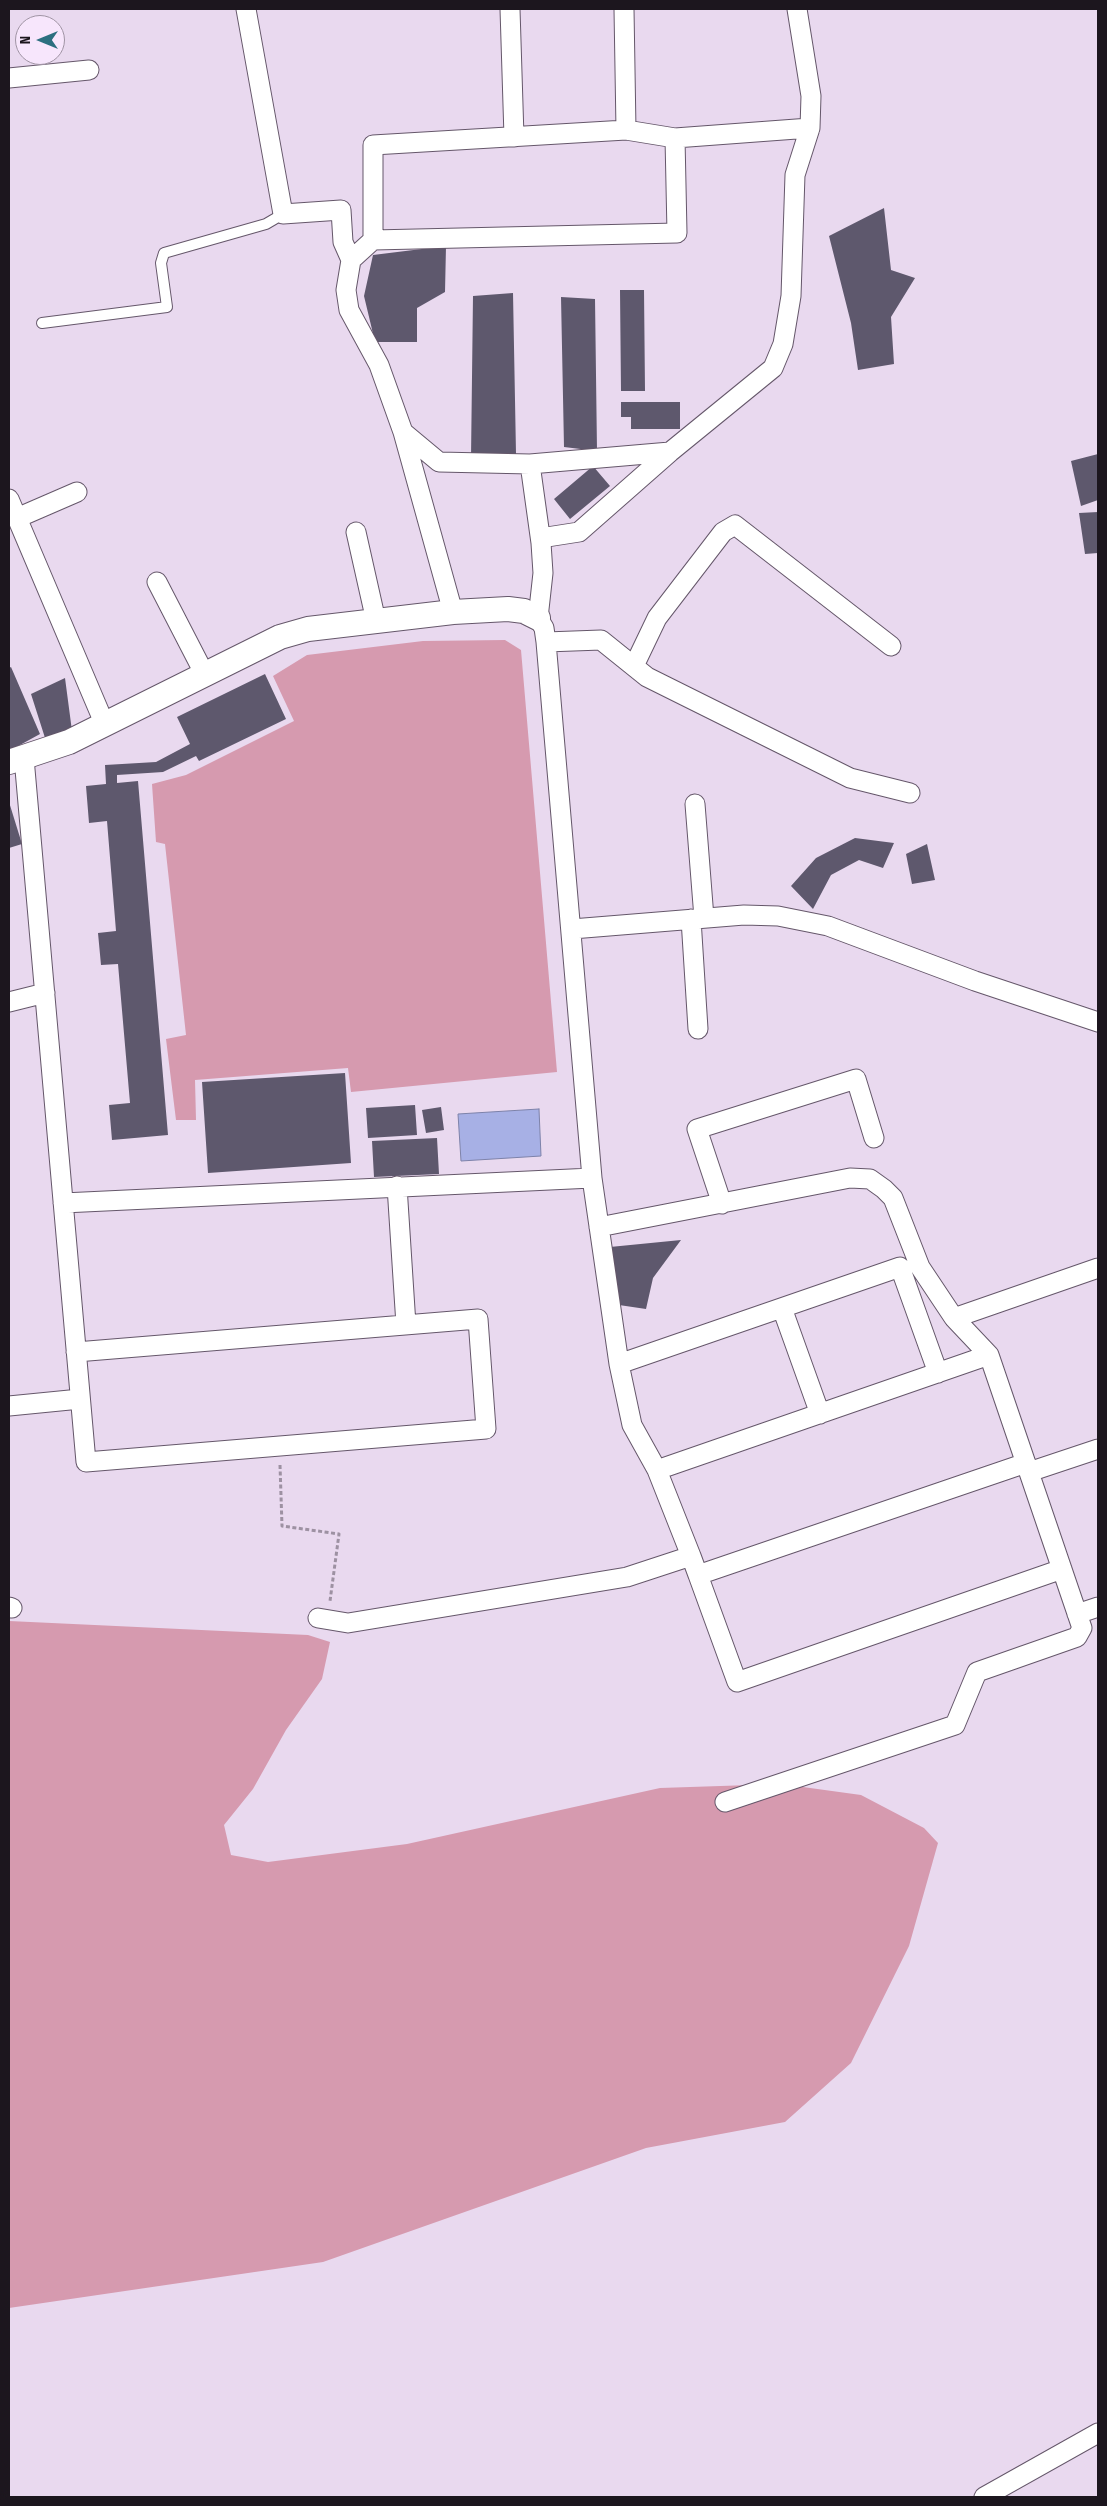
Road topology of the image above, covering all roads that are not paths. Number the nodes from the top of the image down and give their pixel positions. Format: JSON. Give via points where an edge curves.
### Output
{"nodes":[{"id":1,"x":246,"y":9,"type":"edge"},
{"id":2,"x":510,"y":9,"type":"edge"},
{"id":3,"x":624,"y":9,"type":"edge"},
{"id":4,"x":797,"y":9,"type":"edge"},
{"id":5,"x":89,"y":70,"type":"dead end"},
{"id":6,"x":9,"y":78,"type":"edge"},
{"id":7,"x":810,"y":128,"type":"junction"},
{"id":8,"x":626,"y":130,"type":"junction"},
{"id":9,"x":514,"y":137,"type":"junction"},
{"id":10,"x":675,"y":138,"type":"junction"},
{"id":11,"x":283,"y":214,"type":"junction"},
{"id":12,"x":373,"y":240,"type":"junction"},
{"id":13,"x":350,"y":260,"type":"junction"},
{"id":14,"x":42,"y":323,"type":"dead end"},
{"id":15,"x":403,"y":432,"type":"junction"},
{"id":16,"x":670,"y":452,"type":"junction"},
{"id":17,"x":530,"y":464,"type":"junction"},
{"id":18,"x":77,"y":492,"type":"dead end"},
{"id":19,"x":9,"y":499,"type":"edge"},
{"id":20,"x":17,"y":518,"type":"junction"},
{"id":21,"x":356,"y":532,"type":"dead end"},
{"id":22,"x":541,"y":543,"type":"junction"},
{"id":23,"x":157,"y":582,"type":"dead end"},
{"id":24,"x":453,"y":612,"type":"junction"},
{"id":25,"x":538,"y":618,"type":"junction"},
{"id":26,"x":376,"y":621,"type":"junction"},
{"id":27,"x":546,"y":642,"type":"junction"},
{"id":28,"x":891,"y":646,"type":"dead end"},
{"id":29,"x":634,"y":666,"type":"junction"},
{"id":30,"x":205,"y":675,"type":"junction"},
{"id":31,"x":105,"y":725,"type":"junction"},
{"id":32,"x":16,"y":760,"type":"edge"},
{"id":33,"x":910,"y":793,"type":"dead end"},
{"id":34,"x":695,"y":804,"type":"dead end"},
{"id":35,"x":697,"y":919,"type":"junction"},
{"id":36,"x":572,"y":929,"type":"junction"},
{"id":37,"x":45,"y":993,"type":"junction"},
{"id":38,"x":9,"y":1002,"type":"edge"},
{"id":39,"x":1098,"y":1022,"type":"edge"},
{"id":40,"x":698,"y":1029,"type":"dead end"},
{"id":41,"x":874,"y":1138,"type":"dead end"},
{"id":42,"x":592,"y":1178,"type":"junction"},
{"id":43,"x":397,"y":1186,"type":"junction"},
{"id":44,"x":63,"y":1204,"type":"junction"},
{"id":45,"x":722,"y":1204,"type":"junction"},
{"id":46,"x":599,"y":1227,"type":"junction"},
{"id":47,"x":1098,"y":1268,"type":"edge"},
{"id":48,"x":782,"y":1308,"type":"junction"},
{"id":49,"x":954,"y":1318,"type":"junction"},
{"id":50,"x":406,"y":1325,"type":"junction"},
{"id":51,"x":76,"y":1352,"type":"junction"},
{"id":52,"x":989,"y":1355,"type":"junction"},
{"id":53,"x":618,"y":1364,"type":"junction"},
{"id":54,"x":938,"y":1373,"type":"junction"},
{"id":55,"x":80,"y":1399,"type":"junction"},
{"id":56,"x":9,"y":1406,"type":"edge"},
{"id":57,"x":820,"y":1414,"type":"junction"},
{"id":58,"x":1098,"y":1449,"type":"edge"},
{"id":59,"x":1027,"y":1468,"type":"junction"},
{"id":60,"x":657,"y":1470,"type":"junction"},
{"id":61,"x":692,"y":1556,"type":"junction"},
{"id":62,"x":1062,"y":1568,"type":"junction"},
{"id":63,"x":698,"y":1575,"type":"junction"},
{"id":64,"x":1098,"y":1607,"type":"edge"},
{"id":65,"x":1077,"y":1614,"type":"junction"},
{"id":66,"x":323,"y":1618,"type":"road end"},
{"id":67,"x":726,"y":1802,"type":"dead end"},
{"id":68,"x":1098,"y":2433,"type":"edge"},
{"id":69,"x":984,"y":2497,"type":"edge"}],
"edges":[{"from":1,"to":11,"type":"street"},
{"from":2,"to":9,"type":"street"},
{"from":3,"to":8,"type":"street"},
{"from":4,"to":7,"type":"street","via":[[811,96]]},
{"from":5,"to":6,"type":"street"},
{"from":7,"to":10,"type":"street"},
{"from":7,"to":16,"type":"street","via":[[795,175],[791,296],[783,344],[773,368]]},
{"from":8,"to":9,"type":"street"},
{"from":8,"to":10,"type":"street"},
{"from":9,"to":12,"type":"street","via":[[373,145]]},
{"from":10,"to":12,"type":"street","via":[[677,233]]},
{"from":11,"to":13,"type":"street","via":[[340,210],[343,242]]},
{"from":11,"to":14,"type":"lane","via":[[266,224],[164,253],[161,262],[167,307]]},
{"from":12,"to":13,"type":"street"},
{"from":13,"to":15,"type":"street","via":[[346,290],[349,310],[379,365]]},
{"from":15,"to":17,"type":"street","via":[[439,462]]},
{"from":15,"to":24,"type":"street"},
{"from":16,"to":17,"type":"street"},
{"from":16,"to":22,"type":"street","via":[[579,532],[547,537]]},
{"from":17,"to":22,"type":"street"},
{"from":18,"to":20,"type":"street"},
{"from":19,"to":20,"type":"street"},
{"from":20,"to":31,"type":"street"},
{"from":21,"to":26,"type":"street"},
{"from":22,"to":25,"type":"street","via":[[543,573]]},
{"from":23,"to":30,"type":"street"},
{"from":24,"to":25,"type":"street","via":[[508,609],[524,611]]},
{"from":24,"to":26,"type":"street"},
{"from":25,"to":27,"type":"street","via":[[544,628]]},
{"from":26,"to":30,"type":"street","via":[[308,629],[280,637]]},
{"from":27,"to":29,"type":"street","via":[[601,640]]},
{"from":27,"to":36,"type":"street"},
{"from":28,"to":29,"type":"street","via":[[735,525],[723,532],[657,618]]},
{"from":29,"to":33,"type":"street","via":[[647,677],[850,778]]},
{"from":30,"to":31,"type":"street"},
{"from":31,"to":32,"type":"street","via":[[69,742]]},
{"from":32,"to":37,"type":"street"},
{"from":34,"to":35,"type":"street"},
{"from":35,"to":36,"type":"street"},
{"from":35,"to":39,"type":"street","via":[[778,916],[828,926],[975,981]]},
{"from":35,"to":40,"type":"street"},
{"from":36,"to":42,"type":"street"},
{"from":37,"to":38,"type":"street"},
{"from":37,"to":44,"type":"street"},
{"from":41,"to":45,"type":"street","via":[[856,1079],[697,1129]]},
{"from":42,"to":43,"type":"street"},
{"from":42,"to":46,"type":"street"},
{"from":43,"to":44,"type":"street"},
{"from":43,"to":50,"type":"street"},
{"from":44,"to":51,"type":"street"},
{"from":45,"to":46,"type":"street"},
{"from":45,"to":49,"type":"street","via":[[850,1178],[870,1179],[893,1198],[920,1266]]},
{"from":46,"to":53,"type":"street"},
{"from":47,"to":49,"type":"street"},
{"from":48,"to":53,"type":"street"},
{"from":48,"to":54,"type":"street","via":[[900,1267]]},
{"from":48,"to":57,"type":"street"},
{"from":49,"to":52,"type":"street"},
{"from":50,"to":51,"type":"street"},
{"from":50,"to":55,"type":"street","via":[[478,1319],[486,1429],[86,1462]]},
{"from":51,"to":55,"type":"street"},
{"from":52,"to":54,"type":"street"},
{"from":52,"to":59,"type":"street"},
{"from":53,"to":60,"type":"street","via":[[632,1425]]},
{"from":54,"to":57,"type":"street"},
{"from":55,"to":56,"type":"street"},
{"from":57,"to":60,"type":"street"},
{"from":58,"to":59,"type":"street"},
{"from":59,"to":62,"type":"street"},
{"from":59,"to":63,"type":"street"},
{"from":60,"to":61,"type":"street"},
{"from":61,"to":63,"type":"street"},
{"from":61,"to":66,"type":"street","via":[[627,1577],[348,1623]]},
{"from":62,"to":63,"type":"street","via":[[737,1682]]},
{"from":62,"to":65,"type":"street"},
{"from":64,"to":65,"type":"street"},
{"from":65,"to":67,"type":"street","via":[[1082,1628],[1077,1637],[977,1672],[955,1725]]},
{"from":68,"to":69,"type":"street"}]}
